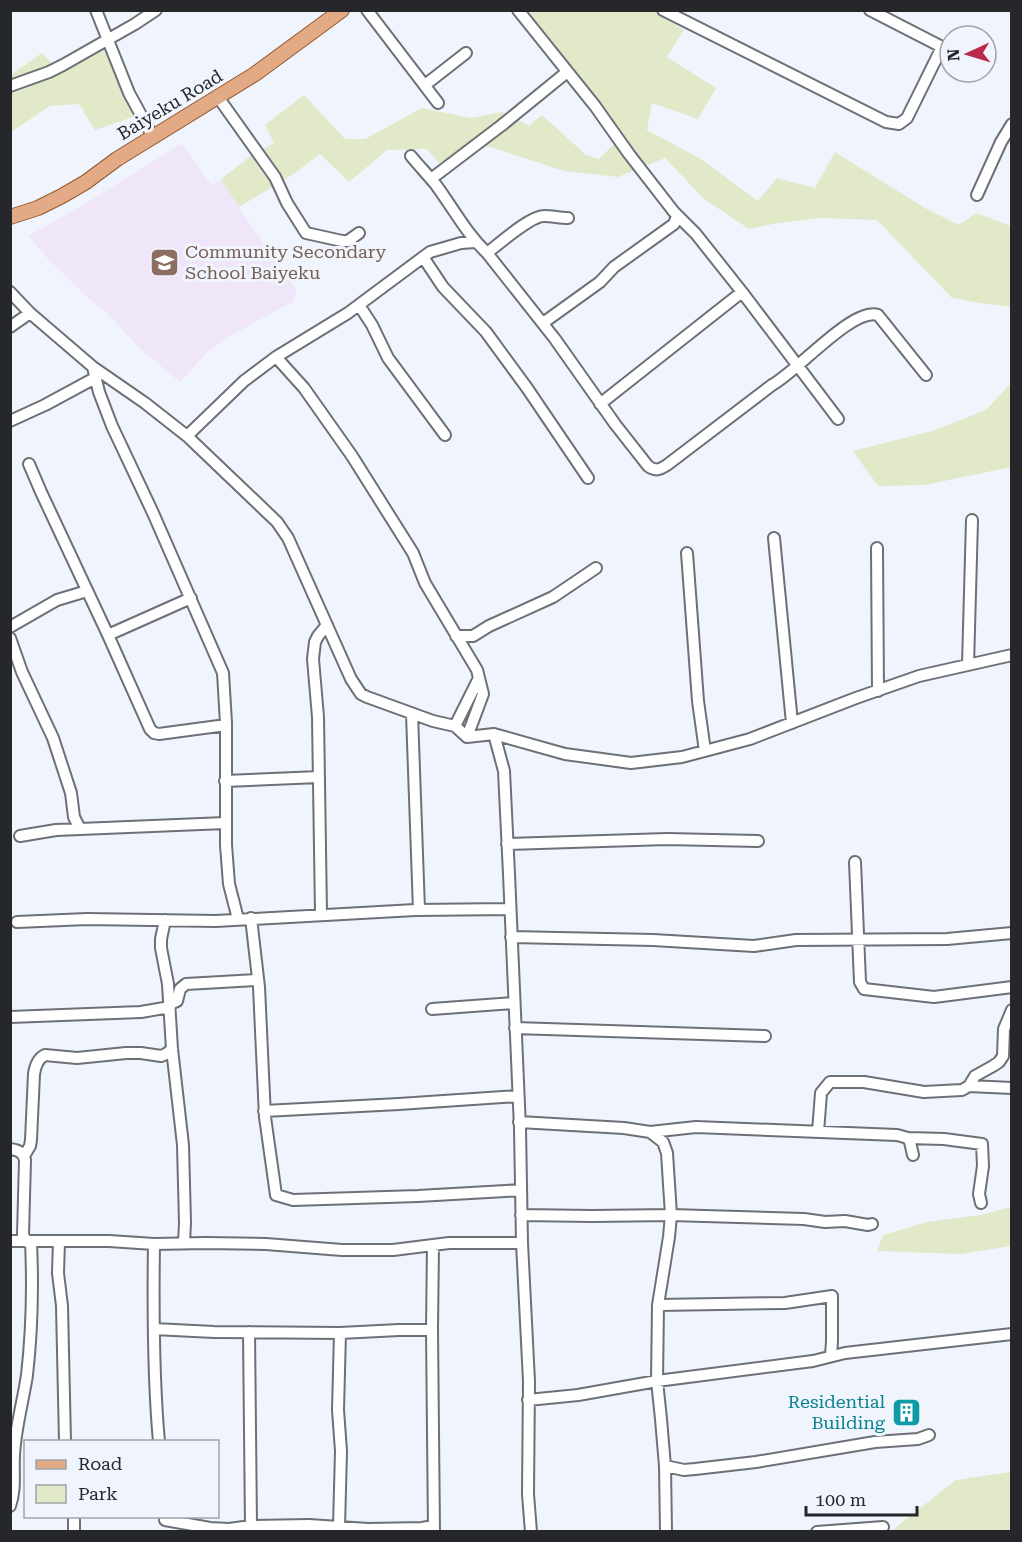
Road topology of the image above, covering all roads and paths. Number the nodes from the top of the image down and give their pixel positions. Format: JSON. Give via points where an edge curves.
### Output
{"nodes":[{"id":1,"x":96,"y":10,"type":"edge"},
{"id":2,"x":156,"y":10,"type":"edge"},
{"id":3,"x":342,"y":10,"type":"edge"},
{"id":4,"x":367,"y":10,"type":"edge"},
{"id":5,"x":518,"y":10,"type":"edge"},
{"id":6,"x":663,"y":10,"type":"edge"},
{"id":7,"x":870,"y":10,"type":"edge"},
{"id":8,"x":107,"y":40,"type":"junction"},
{"id":9,"x":466,"y":53,"type":"dead end"},
{"id":10,"x":567,"y":72,"type":"junction"},
{"id":11,"x":425,"y":85,"type":"junction"},
{"id":12,"x":10,"y":86,"type":"edge"},
{"id":13,"x":218,"y":97,"type":"junction"},
{"id":14,"x":438,"y":103,"type":"dead end"},
{"id":15,"x":1011,"y":124,"type":"edge"},
{"id":16,"x":153,"y":138,"type":"junction"},
{"id":17,"x":411,"y":156,"type":"dead end"},
{"id":18,"x":431,"y":179,"type":"junction"},
{"id":19,"x":977,"y":195,"type":"dead end"},
{"id":20,"x":10,"y":218,"type":"edge"},
{"id":21,"x":568,"y":218,"type":"dead end"},
{"id":22,"x":675,"y":220,"type":"junction"},
{"id":23,"x":359,"y":234,"type":"dead end"},
{"id":24,"x":475,"y":242,"type":"junction"},
{"id":25,"x":487,"y":253,"type":"junction"},
{"id":26,"x":423,"y":257,"type":"junction"},
{"id":27,"x":10,"y":292,"type":"edge"},
{"id":28,"x":742,"y":292,"type":"junction"},
{"id":29,"x":359,"y":305,"type":"junction"},
{"id":30,"x":30,"y":312,"type":"junction"},
{"id":31,"x":543,"y":323,"type":"junction"},
{"id":32,"x":10,"y":327,"type":"edge"},
{"id":33,"x":276,"y":357,"type":"junction"},
{"id":34,"x":799,"y":360,"type":"junction"},
{"id":35,"x":94,"y":372,"type":"junction"},
{"id":36,"x":926,"y":375,"type":"dead end"},
{"id":37,"x":111,"y":380,"type":"junction"},
{"id":38,"x":99,"y":392,"type":"junction"},
{"id":39,"x":600,"y":404,"type":"junction"},
{"id":40,"x":838,"y":419,"type":"dead end"},
{"id":41,"x":10,"y":422,"type":"edge"},
{"id":42,"x":445,"y":435,"type":"dead end"},
{"id":43,"x":187,"y":436,"type":"junction"},
{"id":44,"x":30,"y":464,"type":"dead end"},
{"id":45,"x":588,"y":478,"type":"dead end"},
{"id":46,"x":972,"y":520,"type":"dead end"},
{"id":47,"x":774,"y":538,"type":"dead end"},
{"id":48,"x":877,"y":548,"type":"dead end"},
{"id":49,"x":687,"y":553,"type":"dead end"},
{"id":50,"x":596,"y":568,"type":"dead end"},
{"id":51,"x":87,"y":591,"type":"junction"},
{"id":52,"x":191,"y":598,"type":"junction"},
{"id":53,"x":327,"y":626,"type":"junction"},
{"id":54,"x":10,"y":627,"type":"edge"},
{"id":55,"x":108,"y":635,"type":"junction"},
{"id":56,"x":456,"y":636,"type":"junction"},
{"id":57,"x":473,"y":636,"type":"junction"},
{"id":58,"x":10,"y":638,"type":"edge"},
{"id":59,"x":465,"y":651,"type":"junction"},
{"id":60,"x":1011,"y":655,"type":"edge"},
{"id":61,"x":968,"y":665,"type":"junction"},
{"id":62,"x":479,"y":678,"type":"junction"},
{"id":63,"x":878,"y":691,"type":"junction"},
{"id":64,"x":412,"y":714,"type":"junction"},
{"id":65,"x":792,"y":723,"type":"junction"},
{"id":66,"x":225,"y":725,"type":"junction"},
{"id":67,"x":455,"y":726,"type":"junction"},
{"id":68,"x":494,"y":734,"type":"junction"},
{"id":69,"x":467,"y":737,"type":"junction"},
{"id":70,"x":705,"y":751,"type":"junction"},
{"id":71,"x":319,"y":777,"type":"junction"},
{"id":72,"x":225,"y":781,"type":"junction"},
{"id":73,"x":74,"y":817,"type":"junction"},
{"id":74,"x":225,"y":823,"type":"junction"},
{"id":75,"x":65,"y":830,"type":"junction"},
{"id":76,"x":80,"y":830,"type":"junction"},
{"id":77,"x":20,"y":836,"type":"dead end"},
{"id":78,"x":758,"y":841,"type":"dead end"},
{"id":79,"x":507,"y":844,"type":"junction"},
{"id":80,"x":855,"y":862,"type":"dead end"},
{"id":81,"x":510,"y":909,"type":"junction"},
{"id":82,"x":419,"y":910,"type":"junction"},
{"id":83,"x":321,"y":914,"type":"junction"},
{"id":84,"x":251,"y":918,"type":"junction"},
{"id":85,"x":238,"y":919,"type":"junction"},
{"id":86,"x":165,"y":920,"type":"junction"},
{"id":87,"x":17,"y":922,"type":"dead end"},
{"id":88,"x":1011,"y":933,"type":"edge"},
{"id":89,"x":511,"y":937,"type":"junction"},
{"id":90,"x":858,"y":940,"type":"junction"},
{"id":91,"x":258,"y":980,"type":"junction"},
{"id":92,"x":1011,"y":987,"type":"edge"},
{"id":93,"x":514,"y":1003,"type":"junction"},
{"id":94,"x":170,"y":1006,"type":"junction"},
{"id":95,"x":432,"y":1009,"type":"dead end"},
{"id":96,"x":1011,"y":1010,"type":"edge"},
{"id":97,"x":10,"y":1017,"type":"edge"},
{"id":98,"x":515,"y":1028,"type":"junction"},
{"id":99,"x":765,"y":1036,"type":"dead end"},
{"id":100,"x":172,"y":1049,"type":"junction"},
{"id":101,"x":969,"y":1086,"type":"junction"},
{"id":102,"x":1011,"y":1088,"type":"edge"},
{"id":103,"x":518,"y":1096,"type":"junction"},
{"id":104,"x":264,"y":1111,"type":"junction"},
{"id":105,"x":519,"y":1122,"type":"junction"},
{"id":106,"x":650,"y":1132,"type":"junction"},
{"id":107,"x":819,"y":1132,"type":"junction"},
{"id":108,"x":908,"y":1138,"type":"junction"},
{"id":109,"x":10,"y":1149,"type":"edge"},
{"id":110,"x":913,"y":1155,"type":"dead end"},
{"id":111,"x":24,"y":1156,"type":"junction"},
{"id":112,"x":521,"y":1190,"type":"junction"},
{"id":113,"x":981,"y":1203,"type":"dead end"},
{"id":114,"x":522,"y":1215,"type":"junction"},
{"id":115,"x":671,"y":1215,"type":"junction"},
{"id":116,"x":873,"y":1224,"type":"dead end"},
{"id":117,"x":22,"y":1240,"type":"edge"},
{"id":118,"x":59,"y":1241,"type":"junction"},
{"id":119,"x":154,"y":1244,"type":"junction"},
{"id":120,"x":184,"y":1244,"type":"junction"},
{"id":121,"x":522,"y":1244,"type":"junction"},
{"id":122,"x":433,"y":1245,"type":"junction"},
{"id":123,"x":658,"y":1305,"type":"junction"},
{"id":124,"x":154,"y":1329,"type":"junction"},
{"id":125,"x":432,"y":1330,"type":"junction"},
{"id":126,"x":249,"y":1332,"type":"junction"},
{"id":127,"x":340,"y":1333,"type":"junction"},
{"id":128,"x":1011,"y":1334,"type":"edge"},
{"id":129,"x":831,"y":1356,"type":"junction"},
{"id":130,"x":657,"y":1381,"type":"junction"},
{"id":131,"x":528,"y":1400,"type":"junction"},
{"id":132,"x":929,"y":1435,"type":"dead end"},
{"id":133,"x":65,"y":1440,"type":"edge"},
{"id":134,"x":159,"y":1440,"type":"edge"},
{"id":135,"x":665,"y":1466,"type":"junction"},
{"id":136,"x":10,"y":1506,"type":"edge"},
{"id":137,"x":165,"y":1518,"type":"edge"},
{"id":138,"x":250,"y":1526,"type":"junction"},
{"id":139,"x":339,"y":1527,"type":"junction"},
{"id":140,"x":883,"y":1527,"type":"dead end"},
{"id":141,"x":434,"y":1529,"type":"edge"},
{"id":142,"x":166,"y":1532,"type":"edge"},
{"id":143,"x":531,"y":1532,"type":"edge"},
{"id":144,"x":666,"y":1532,"type":"edge"},
{"id":145,"x":817,"y":1532,"type":"edge"}],
"edges":[{"from":1,"to":8,"type":"street"},
{"from":2,"to":8,"type":"street"},
{"from":3,"to":13,"type":"main road","name":"Baiyeku Road","via":[[255,75]]},
{"from":4,"to":11,"type":"street"},
{"from":5,"to":10,"type":"street"},
{"from":6,"to":7,"type":"street","via":[[885,122],[899,124],[907,118],[942,47]]},
{"from":8,"to":12,"type":"street","via":[[50,72]]},
{"from":8,"to":16,"type":"street"},
{"from":9,"to":11,"type":"street"},
{"from":10,"to":18,"type":"street"},
{"from":10,"to":22,"type":"street"},
{"from":11,"to":14,"type":"street"},
{"from":13,"to":16,"type":"main road","name":"Baiyeku Road"},
{"from":13,"to":23,"type":"street","via":[[271,170],[306,233],[342,241]]},
{"from":15,"to":19,"type":"street"},
{"from":16,"to":20,"type":"main road","name":"Baiyeku Road","via":[[62,196]]},
{"from":17,"to":18,"type":"street"},
{"from":18,"to":24,"type":"street"},
{"from":21,"to":25,"type":"street","via":[[536,218]]},
{"from":22,"to":28,"type":"street","via":[[696,234]]},
{"from":22,"to":31,"type":"street"},
{"from":24,"to":25,"type":"street"},
{"from":24,"to":26,"type":"street","via":[[436,249]]},
{"from":25,"to":31,"type":"street"},
{"from":26,"to":29,"type":"street"},
{"from":26,"to":45,"type":"street","via":[[443,287],[486,332]]},
{"from":27,"to":30,"type":"street"},
{"from":28,"to":34,"type":"street"},
{"from":28,"to":39,"type":"street"},
{"from":29,"to":33,"type":"street"},
{"from":29,"to":42,"type":"street","via":[[388,358]]},
{"from":30,"to":32,"type":"street"},
{"from":30,"to":35,"type":"street"},
{"from":31,"to":39,"type":"street"},
{"from":33,"to":43,"type":"street","via":[[244,381]]},
{"from":33,"to":56,"type":"street","via":[[304,388],[352,456],[413,553],[425,583]]},
{"from":34,"to":36,"type":"street","via":[[856,318],[874,313]]},
{"from":34,"to":39,"type":"street","via":[[778,381],[659,469],[648,466]]},
{"from":34,"to":40,"type":"street"},
{"from":35,"to":37,"type":"street"},
{"from":35,"to":38,"type":"street"},
{"from":35,"to":41,"type":"street","via":[[45,405]]},
{"from":37,"to":38,"type":"street"},
{"from":37,"to":43,"type":"street"},
{"from":38,"to":52,"type":"street"},
{"from":43,"to":53,"type":"street","via":[[277,522]]},
{"from":44,"to":51,"type":"street"},
{"from":46,"to":61,"type":"street"},
{"from":47,"to":65,"type":"street"},
{"from":48,"to":63,"type":"street"},
{"from":49,"to":70,"type":"street"},
{"from":50,"to":57,"type":"street","via":[[553,597]]},
{"from":51,"to":54,"type":"street","via":[[57,600]]},
{"from":51,"to":55,"type":"street"},
{"from":52,"to":55,"type":"street"},
{"from":52,"to":66,"type":"street","via":[[223,673]]},
{"from":53,"to":64,"type":"street","via":[[361,694]]},
{"from":53,"to":71,"type":"street","via":[[315,642],[313,659]]},
{"from":55,"to":66,"type":"street","via":[[154,733]]},
{"from":56,"to":57,"type":"street"},
{"from":56,"to":59,"type":"street"},
{"from":57,"to":59,"type":"street"},
{"from":58,"to":73,"type":"street","via":[[53,738],[71,793]]},
{"from":59,"to":62,"type":"street"},
{"from":60,"to":61,"type":"street"},
{"from":61,"to":63,"type":"street"},
{"from":62,"to":67,"type":"street"},
{"from":62,"to":69,"type":"street","via":[[483,694]]},
{"from":63,"to":65,"type":"street"},
{"from":64,"to":67,"type":"street"},
{"from":64,"to":82,"type":"street"},
{"from":65,"to":70,"type":"street"},
{"from":66,"to":72,"type":"street"},
{"from":67,"to":69,"type":"street"},
{"from":68,"to":69,"type":"street"},
{"from":68,"to":70,"type":"street","via":[[565,754],[631,763]]},
{"from":68,"to":79,"type":"street","via":[[504,771]]},
{"from":71,"to":72,"type":"street"},
{"from":71,"to":83,"type":"street"},
{"from":72,"to":74,"type":"street"},
{"from":73,"to":75,"type":"street"},
{"from":73,"to":76,"type":"street"},
{"from":74,"to":76,"type":"street"},
{"from":74,"to":85,"type":"street","via":[[230,884]]},
{"from":75,"to":76,"type":"street"},
{"from":75,"to":77,"type":"street"},
{"from":78,"to":79,"type":"street","via":[[667,839]]},
{"from":79,"to":81,"type":"street"},
{"from":80,"to":90,"type":"street"},
{"from":81,"to":82,"type":"street"},
{"from":81,"to":89,"type":"street"},
{"from":82,"to":83,"type":"street"},
{"from":83,"to":84,"type":"street"},
{"from":84,"to":85,"type":"street"},
{"from":84,"to":91,"type":"street"},
{"from":85,"to":86,"type":"street"},
{"from":86,"to":87,"type":"street"},
{"from":86,"to":94,"type":"street","via":[[161,948]]},
{"from":88,"to":90,"type":"street","via":[[947,939]]},
{"from":89,"to":90,"type":"street","via":[[754,946],[796,940]]},
{"from":89,"to":93,"type":"street"},
{"from":90,"to":92,"type":"street","via":[[860,982],[864,990],[934,997]]},
{"from":91,"to":94,"type":"street","via":[[186,984]]},
{"from":91,"to":104,"type":"street"},
{"from":93,"to":95,"type":"street"},
{"from":93,"to":98,"type":"street"},
{"from":94,"to":97,"type":"street","via":[[141,1012]]},
{"from":94,"to":100,"type":"street"},
{"from":96,"to":101,"type":"street","via":[[1004,1029],[1003,1056],[975,1076]]},
{"from":98,"to":99,"type":"street"},
{"from":98,"to":103,"type":"street"},
{"from":100,"to":111,"type":"street","via":[[161,1056],[42,1056],[35,1066],[31,1140]]},
{"from":100,"to":120,"type":"street","via":[[183,1145]]},
{"from":101,"to":102,"type":"street"},
{"from":101,"to":107,"type":"street","via":[[962,1090],[924,1092],[864,1082],[830,1082],[821,1092]]},
{"from":103,"to":104,"type":"street"},
{"from":103,"to":105,"type":"street"},
{"from":104,"to":112,"type":"street","via":[[274,1188],[280,1197],[293,1200]]},
{"from":105,"to":106,"type":"street"},
{"from":105,"to":112,"type":"street"},
{"from":106,"to":107,"type":"street","via":[[696,1127]]},
{"from":106,"to":115,"type":"street","via":[[663,1142],[667,1153]]},
{"from":107,"to":108,"type":"street"},
{"from":108,"to":110,"type":"street"},
{"from":108,"to":113,"type":"street","via":[[982,1144]]},
{"from":109,"to":111,"type":"street"},
{"from":111,"to":117,"type":"street"},
{"from":112,"to":114,"type":"street"},
{"from":114,"to":115,"type":"street"},
{"from":114,"to":121,"type":"street"},
{"from":115,"to":116,"type":"street"},
{"from":115,"to":123,"type":"street"},
{"from":117,"to":118,"type":"street"},
{"from":117,"to":136,"type":"street","via":[[33,1278],[27,1375]]},
{"from":118,"to":119,"type":"street"},
{"from":118,"to":133,"type":"street"},
{"from":119,"to":120,"type":"street"},
{"from":119,"to":124,"type":"street"},
{"from":120,"to":122,"type":"street","via":[[266,1244],[342,1250]]},
{"from":121,"to":122,"type":"street"},
{"from":121,"to":131,"type":"street"},
{"from":122,"to":125,"type":"street"},
{"from":123,"to":129,"type":"street","via":[[784,1303],[832,1296]]},
{"from":123,"to":130,"type":"street"},
{"from":124,"to":126,"type":"street"},
{"from":124,"to":134,"type":"street"},
{"from":125,"to":127,"type":"street"},
{"from":125,"to":141,"type":"street"},
{"from":126,"to":127,"type":"street"},
{"from":126,"to":138,"type":"street"},
{"from":127,"to":139,"type":"street"},
{"from":128,"to":129,"type":"street"},
{"from":129,"to":130,"type":"street"},
{"from":130,"to":131,"type":"street"},
{"from":130,"to":135,"type":"street"},
{"from":131,"to":143,"type":"street"},
{"from":132,"to":135,"type":"street","via":[[706,1468],[684,1470]]},
{"from":135,"to":144,"type":"street"},
{"from":137,"to":138,"type":"street","via":[[210,1528]]},
{"from":137,"to":142,"type":"street"},
{"from":138,"to":139,"type":"street"},
{"from":139,"to":141,"type":"street"},
{"from":140,"to":145,"type":"street"}]}
